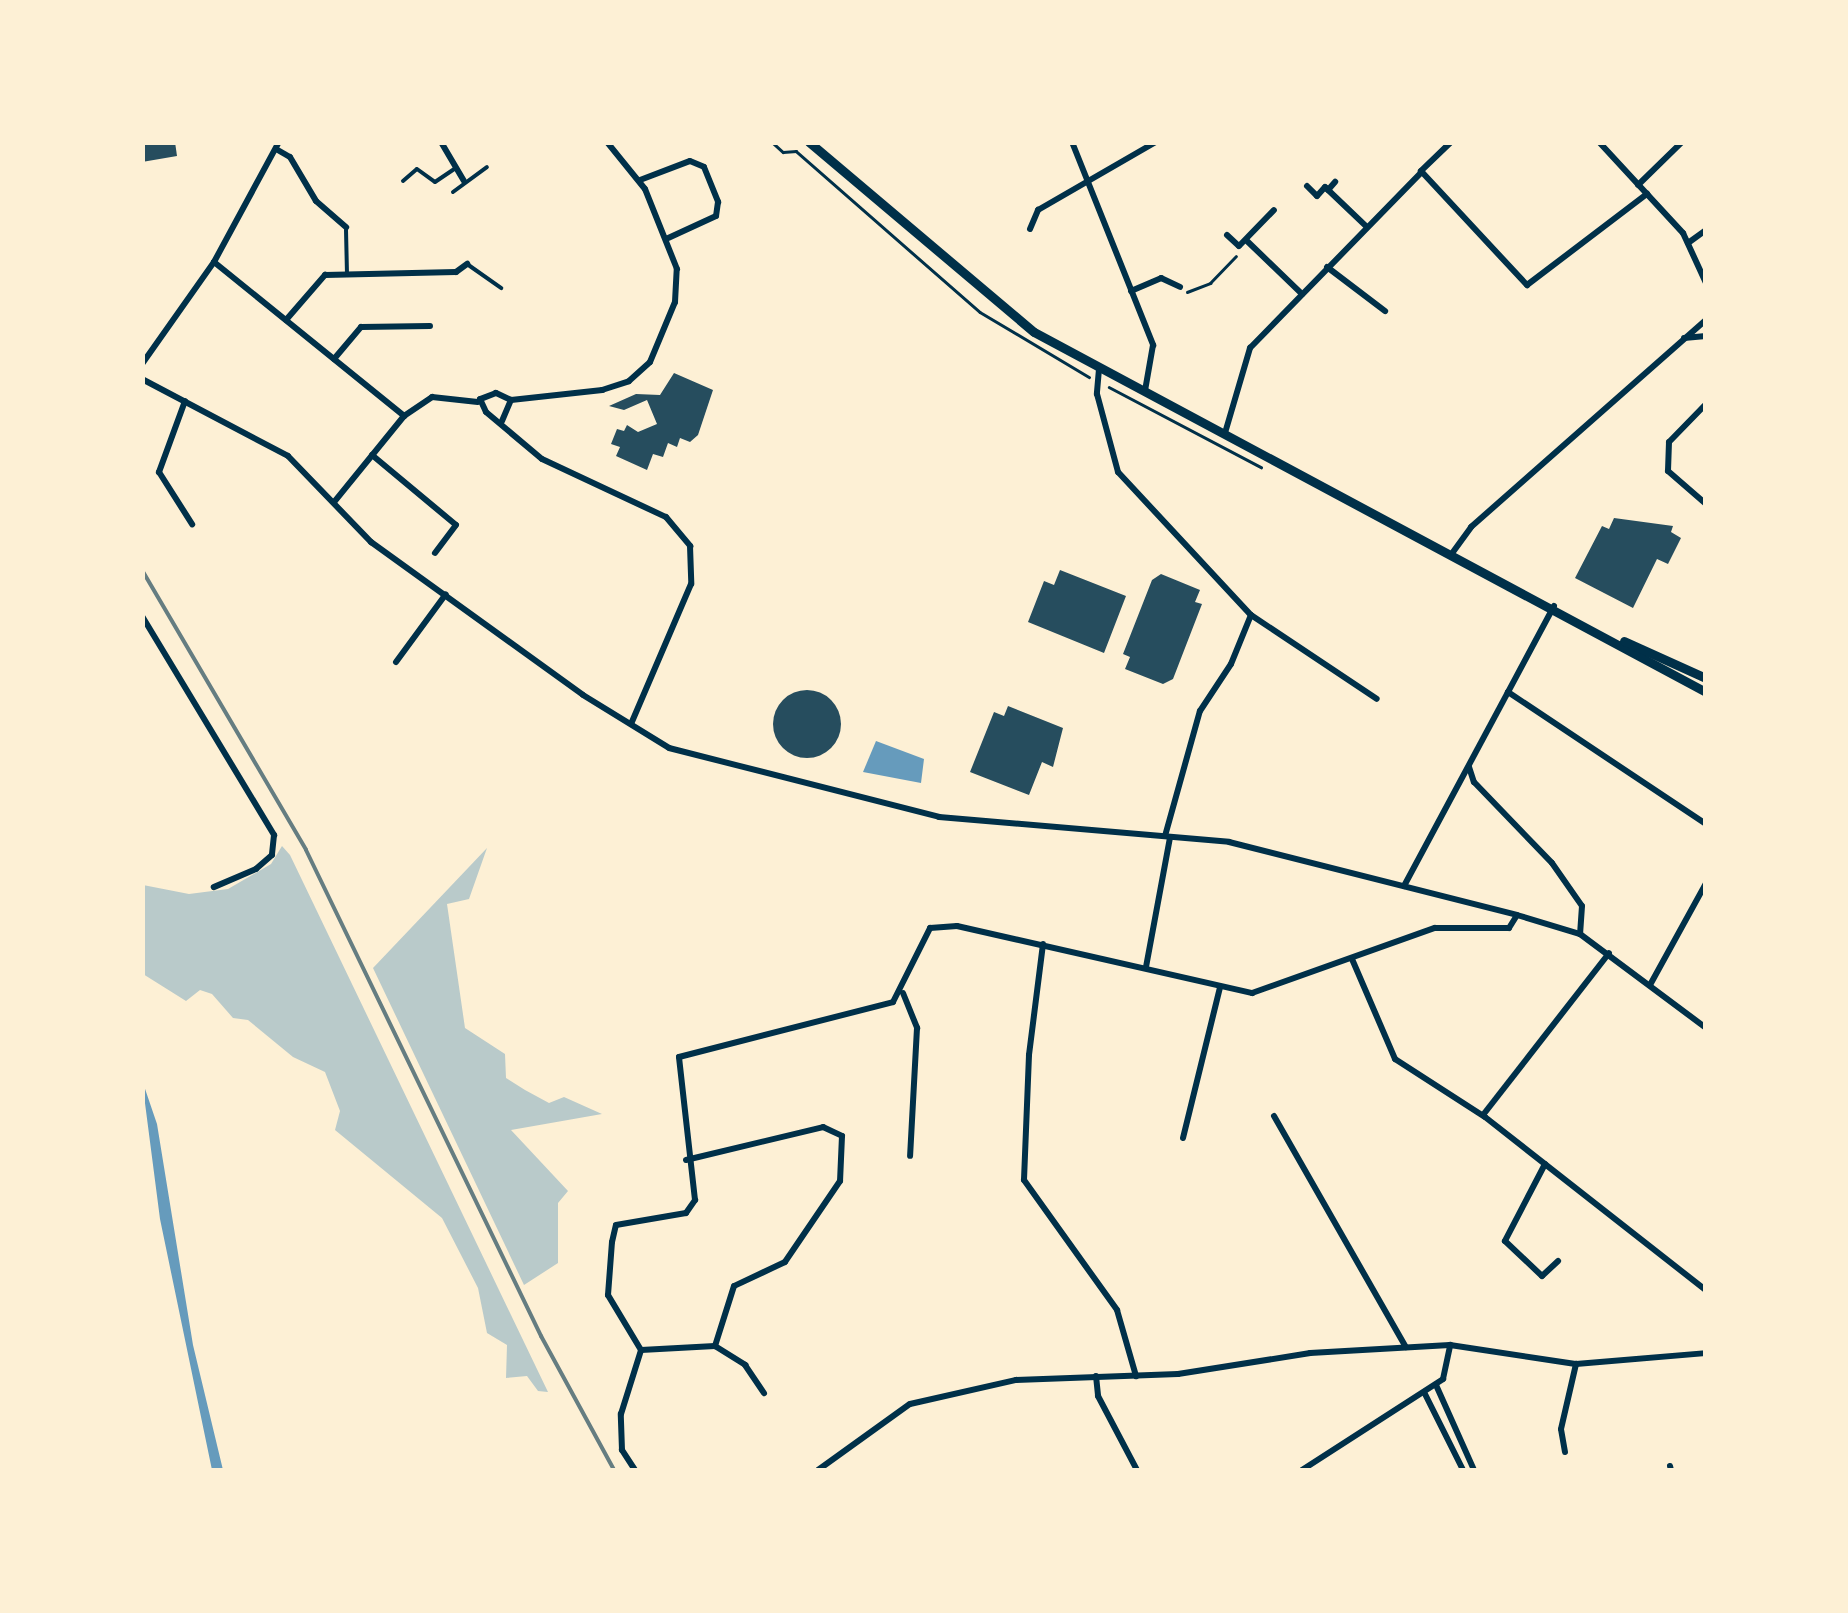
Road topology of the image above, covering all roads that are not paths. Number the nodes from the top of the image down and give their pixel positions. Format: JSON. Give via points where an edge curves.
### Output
{"nodes":[{"id":1,"x":441,"y":142,"type":"edge"},
{"id":2,"x":606,"y":142,"type":"edge"},
{"id":3,"x":809,"y":142,"type":"edge"},
{"id":4,"x":1072,"y":142,"type":"edge"},
{"id":5,"x":1156,"y":142,"type":"edge"},
{"id":6,"x":1451,"y":142,"type":"edge"},
{"id":7,"x":1599,"y":142,"type":"edge"},
{"id":8,"x":1682,"y":142,"type":"edge"},
{"id":9,"x":277,"y":146,"type":"edge"},
{"id":10,"x":487,"y":167,"type":"dead end"},
{"id":11,"x":456,"y":168,"type":"junction"},
{"id":12,"x":1422,"y":172,"type":"junction"},
{"id":13,"x":464,"y":180,"type":"junction"},
{"id":14,"x":640,"y":180,"type":"junction"},
{"id":15,"x":404,"y":181,"type":"dead end"},
{"id":16,"x":1088,"y":181,"type":"junction"},
{"id":17,"x":1335,"y":182,"type":"dead end"},
{"id":18,"x":1638,"y":185,"type":"junction"},
{"id":19,"x":1307,"y":186,"type":"dead end"},
{"id":20,"x":1328,"y":190,"type":"junction"},
{"id":21,"x":453,"y":192,"type":"dead end"},
{"id":22,"x":1646,"y":194,"type":"junction"},
{"id":23,"x":1274,"y":210,"type":"dead end"},
{"id":24,"x":1366,"y":226,"type":"junction"},
{"id":25,"x":346,"y":227,"type":"joint"},
{"id":26,"x":1030,"y":230,"type":"dead end"},
{"id":27,"x":1706,"y":230,"type":"edge"},
{"id":28,"x":1227,"y":234,"type":"dead end"},
{"id":29,"x":666,"y":240,"type":"junction"},
{"id":30,"x":1242,"y":243,"type":"junction"},
{"id":31,"x":1688,"y":243,"type":"junction"},
{"id":32,"x":214,"y":262,"type":"junction"},
{"id":33,"x":467,"y":264,"type":"joint"},
{"id":34,"x":1328,"y":267,"type":"junction"},
{"id":35,"x":347,"y":275,"type":"junction"},
{"id":36,"x":1706,"y":283,"type":"edge"},
{"id":37,"x":1180,"y":287,"type":"road end"},
{"id":38,"x":501,"y":288,"type":"dead end"},
{"id":39,"x":1130,"y":291,"type":"junction"},
{"id":40,"x":1302,"y":294,"type":"junction"},
{"id":41,"x":1385,"y":310,"type":"dead end"},
{"id":42,"x":286,"y":320,"type":"junction"},
{"id":43,"x":1706,"y":320,"type":"edge"},
{"id":44,"x":430,"y":326,"type":"dead end"},
{"id":45,"x":1706,"y":336,"type":"edge"},
{"id":46,"x":1683,"y":338,"type":"junction"},
{"id":47,"x":334,"y":359,"type":"junction"},
{"id":48,"x":142,"y":364,"type":"edge"},
{"id":49,"x":1099,"y":369,"type":"junction"},
{"id":50,"x":142,"y":379,"type":"edge"},
{"id":51,"x":1144,"y":392,"type":"junction"},
{"id":52,"x":186,"y":400,"type":"junction"},
{"id":53,"x":511,"y":400,"type":"junction"},
{"id":54,"x":478,"y":402,"type":"junction"},
{"id":55,"x":1706,"y":404,"type":"edge"},
{"id":56,"x":404,"y":416,"type":"junction"},
{"id":57,"x":502,"y":422,"type":"junction"},
{"id":58,"x":1225,"y":433,"type":"junction"},
{"id":59,"x":372,"y":455,"type":"junction"},
{"id":60,"x":334,"y":502,"type":"junction"},
{"id":61,"x":1706,"y":504,"type":"edge"},
{"id":62,"x":192,"y":524,"type":"dead end"},
{"id":63,"x":1453,"y":552,"type":"junction"},
{"id":64,"x":434,"y":554,"type":"dead end"},
{"id":65,"x":446,"y":594,"type":"junction"},
{"id":66,"x":1554,"y":606,"type":"junction"},
{"id":67,"x":1251,"y":614,"type":"junction"},
{"id":68,"x":142,"y":616,"type":"edge"},
{"id":69,"x":1616,"y":638,"type":"junction"},
{"id":70,"x":396,"y":662,"type":"dead end"},
{"id":71,"x":1706,"y":678,"type":"edge"},
{"id":72,"x":1508,"y":692,"type":"junction"},
{"id":73,"x":1706,"y":692,"type":"edge"},
{"id":74,"x":1377,"y":700,"type":"dead end"},
{"id":75,"x":631,"y":724,"type":"junction"},
{"id":76,"x":1468,"y":766,"type":"junction"},
{"id":77,"x":1706,"y":824,"type":"edge"},
{"id":78,"x":1168,"y":836,"type":"junction"},
{"id":79,"x":1706,"y":883,"type":"edge"},
{"id":80,"x":1404,"y":886,"type":"junction"},
{"id":81,"x":214,"y":888,"type":"dead end"},
{"id":82,"x":1517,"y":915,"type":"junction"},
{"id":83,"x":1580,"y":934,"type":"junction"},
{"id":84,"x":1043,"y":944,"type":"junction"},
{"id":85,"x":1608,"y":952,"type":"junction"},
{"id":86,"x":1352,"y":959,"type":"junction"},
{"id":87,"x":1146,"y":967,"type":"junction"},
{"id":88,"x":1650,"y":985,"type":"junction"},
{"id":89,"x":1220,"y":987,"type":"junction"},
{"id":90,"x":903,"y":993,"type":"junction"},
{"id":91,"x":1706,"y":1010,"type":"edge"},
{"id":92,"x":1695,"y":1020,"type":"junction"},
{"id":93,"x":1706,"y":1028,"type":"edge"},
{"id":94,"x":1482,"y":1115,"type":"junction"},
{"id":95,"x":1274,"y":1116,"type":"dead end"},
{"id":96,"x":1183,"y":1138,"type":"dead end"},
{"id":97,"x":910,"y":1156,"type":"dead end"},
{"id":98,"x":686,"y":1160,"type":"junction"},
{"id":99,"x":1546,"y":1164,"type":"junction"},
{"id":100,"x":1558,"y":1262,"type":"dead end"},
{"id":101,"x":1706,"y":1290,"type":"edge"},
{"id":102,"x":1450,"y":1345,"type":"junction"},
{"id":103,"x":715,"y":1346,"type":"junction"},
{"id":104,"x":1406,"y":1348,"type":"junction"},
{"id":105,"x":641,"y":1350,"type":"junction"},
{"id":106,"x":1706,"y":1353,"type":"edge"},
{"id":107,"x":1576,"y":1364,"type":"junction"},
{"id":108,"x":1096,"y":1376,"type":"junction"},
{"id":109,"x":1136,"y":1376,"type":"junction"},
{"id":110,"x":1436,"y":1385,"type":"junction"},
{"id":111,"x":764,"y":1393,"type":"dead end"},
{"id":112,"x":1426,"y":1394,"type":"junction"},
{"id":113,"x":1566,"y":1452,"type":"dead end"},
{"id":114,"x":634,"y":1470,"type":"edge"},
{"id":115,"x":818,"y":1470,"type":"edge"},
{"id":116,"x":1137,"y":1470,"type":"edge"},
{"id":117,"x":1302,"y":1470,"type":"edge"},
{"id":118,"x":1463,"y":1470,"type":"edge"},
{"id":119,"x":1474,"y":1470,"type":"edge"}],
"edges":[{"from":1,"to":11,"type":"street"},
{"from":2,"to":14,"type":"street"},
{"from":3,"to":49,"type":"main road","via":[[986,298]]},
{"from":4,"to":16,"type":"street"},
{"from":5,"to":16,"type":"street"},
{"from":6,"to":12,"type":"street"},
{"from":7,"to":18,"type":"street"},
{"from":8,"to":18,"type":"street"},
{"from":9,"to":25,"type":"street","via":[[316,201]]},
{"from":9,"to":32,"type":"street"},
{"from":10,"to":13,"type":"lane"},
{"from":11,"to":13,"type":"street"},
{"from":11,"to":15,"type":"lane","via":[[435,182],[418,169]]},
{"from":12,"to":22,"type":"street","via":[[1527,285]]},
{"from":12,"to":24,"type":"street"},
{"from":13,"to":21,"type":"lane"},
{"from":14,"to":29,"type":"street"},
{"from":14,"to":29,"type":"street","via":[[690,161],[704,167],[718,202],[716,216]]},
{"from":16,"to":26,"type":"street","via":[[1038,210]]},
{"from":16,"to":39,"type":"street"},
{"from":17,"to":20,"type":"street"},
{"from":18,"to":22,"type":"street"},
{"from":19,"to":20,"type":"street","via":[[1317,196]]},
{"from":20,"to":24,"type":"street"},
{"from":22,"to":31,"type":"street"},
{"from":23,"to":30,"type":"street"},
{"from":24,"to":34,"type":"street"},
{"from":25,"to":35,"type":"lane"},
{"from":27,"to":31,"type":"street"},
{"from":28,"to":30,"type":"street"},
{"from":29,"to":53,"type":"street","via":[[677,291],[644,369],[602,390]]},
{"from":30,"to":40,"type":"street"},
{"from":31,"to":36,"type":"street"},
{"from":32,"to":42,"type":"street"},
{"from":32,"to":48,"type":"street"},
{"from":33,"to":35,"type":"street","via":[[456,272]]},
{"from":33,"to":38,"type":"lane"},
{"from":34,"to":40,"type":"street"},
{"from":34,"to":41,"type":"street"},
{"from":35,"to":42,"type":"street","via":[[321,277]]},
{"from":37,"to":39,"type":"street","via":[[1162,278]]},
{"from":39,"to":51,"type":"street","via":[[1153,345]]},
{"from":40,"to":58,"type":"street","via":[[1246,355]]},
{"from":42,"to":47,"type":"street"},
{"from":43,"to":46,"type":"street"},
{"from":44,"to":47,"type":"street","via":[[362,327]]},
{"from":45,"to":46,"type":"street"},
{"from":46,"to":63,"type":"street","via":[[1471,527]]},
{"from":47,"to":56,"type":"street"},
{"from":49,"to":51,"type":"main road"},
{"from":49,"to":67,"type":"street","via":[[1097,394],[1118,472]]},
{"from":50,"to":52,"type":"street"},
{"from":51,"to":58,"type":"main road"},
{"from":52,"to":60,"type":"street","via":[[288,456]]},
{"from":52,"to":62,"type":"street","via":[[159,472]]},
{"from":53,"to":54,"type":"street","via":[[496,393]]},
{"from":53,"to":57,"type":"street"},
{"from":54,"to":56,"type":"street","via":[[432,397]]},
{"from":54,"to":57,"type":"street"},
{"from":55,"to":61,"type":"street","via":[[1668,442],[1668,471]]},
{"from":56,"to":59,"type":"street"},
{"from":57,"to":75,"type":"street","via":[[542,460],[666,517],[690,546],[691,584]]},
{"from":58,"to":63,"type":"main road"},
{"from":59,"to":60,"type":"street"},
{"from":59,"to":64,"type":"street","via":[[456,526]]},
{"from":60,"to":65,"type":"street","via":[[372,542]]},
{"from":63,"to":66,"type":"main road"},
{"from":65,"to":70,"type":"street"},
{"from":65,"to":75,"type":"street"},
{"from":66,"to":69,"type":"main road"},
{"from":66,"to":72,"type":"street"},
{"from":67,"to":74,"type":"street"},
{"from":67,"to":78,"type":"street","via":[[1227,672],[1200,712]]},
{"from":68,"to":81,"type":"street","via":[[274,836],[272,855],[256,869]]},
{"from":69,"to":71,"type":"main road"},
{"from":69,"to":73,"type":"main road"},
{"from":72,"to":76,"type":"street"},
{"from":72,"to":77,"type":"street"},
{"from":75,"to":78,"type":"street","via":[[712,763],[938,817]]},
{"from":76,"to":80,"type":"street"},
{"from":76,"to":83,"type":"street","via":[[1474,782],[1552,863],[1582,906]]},
{"from":78,"to":80,"type":"street","via":[[1248,846]]},
{"from":78,"to":87,"type":"street"},
{"from":79,"to":88,"type":"street"},
{"from":80,"to":82,"type":"street"},
{"from":82,"to":83,"type":"street"},
{"from":82,"to":86,"type":"street","via":[[1509,928],[1435,928]]},
{"from":83,"to":85,"type":"street"},
{"from":84,"to":87,"type":"street"},
{"from":84,"to":90,"type":"street","via":[[957,926],[930,928]]},
{"from":84,"to":109,"type":"street","via":[[1029,1055],[1024,1180],[1117,1310]]},
{"from":85,"to":88,"type":"street"},
{"from":85,"to":94,"type":"street"},
{"from":86,"to":89,"type":"street","via":[[1265,992]]},
{"from":86,"to":94,"type":"street","via":[[1395,1058]]},
{"from":87,"to":89,"type":"street"},
{"from":88,"to":92,"type":"street"},
{"from":89,"to":96,"type":"street"},
{"from":90,"to":97,"type":"street","via":[[917,1028]]},
{"from":90,"to":98,"type":"street","via":[[894,1002],[679,1057]]},
{"from":91,"to":92,"type":"street"},
{"from":92,"to":93,"type":"street"},
{"from":94,"to":99,"type":"street"},
{"from":95,"to":104,"type":"street"},
{"from":98,"to":103,"type":"street","via":[[823,1126],[842,1136],[840,1181],[786,1262],[734,1286]]},
{"from":98,"to":105,"type":"street","via":[[693,1208],[616,1225],[608,1295]]},
{"from":99,"to":100,"type":"street","via":[[1505,1240],[1542,1276]]},
{"from":99,"to":101,"type":"street"},
{"from":102,"to":104,"type":"street"},
{"from":102,"to":107,"type":"street"},
{"from":102,"to":110,"type":"street"},
{"from":103,"to":105,"type":"street"},
{"from":103,"to":111,"type":"street","via":[[745,1365]]},
{"from":104,"to":109,"type":"street"},
{"from":105,"to":114,"type":"street","via":[[621,1414],[622,1450]]},
{"from":106,"to":107,"type":"street"},
{"from":107,"to":113,"type":"street","via":[[1561,1429]]},
{"from":108,"to":109,"type":"street"},
{"from":108,"to":115,"type":"street","via":[[931,1394],[876,1424]]},
{"from":108,"to":116,"type":"street","via":[[1098,1396]]},
{"from":110,"to":112,"type":"street"},
{"from":110,"to":119,"type":"street"},
{"from":112,"to":117,"type":"street"},
{"from":112,"to":118,"type":"street"}]}
